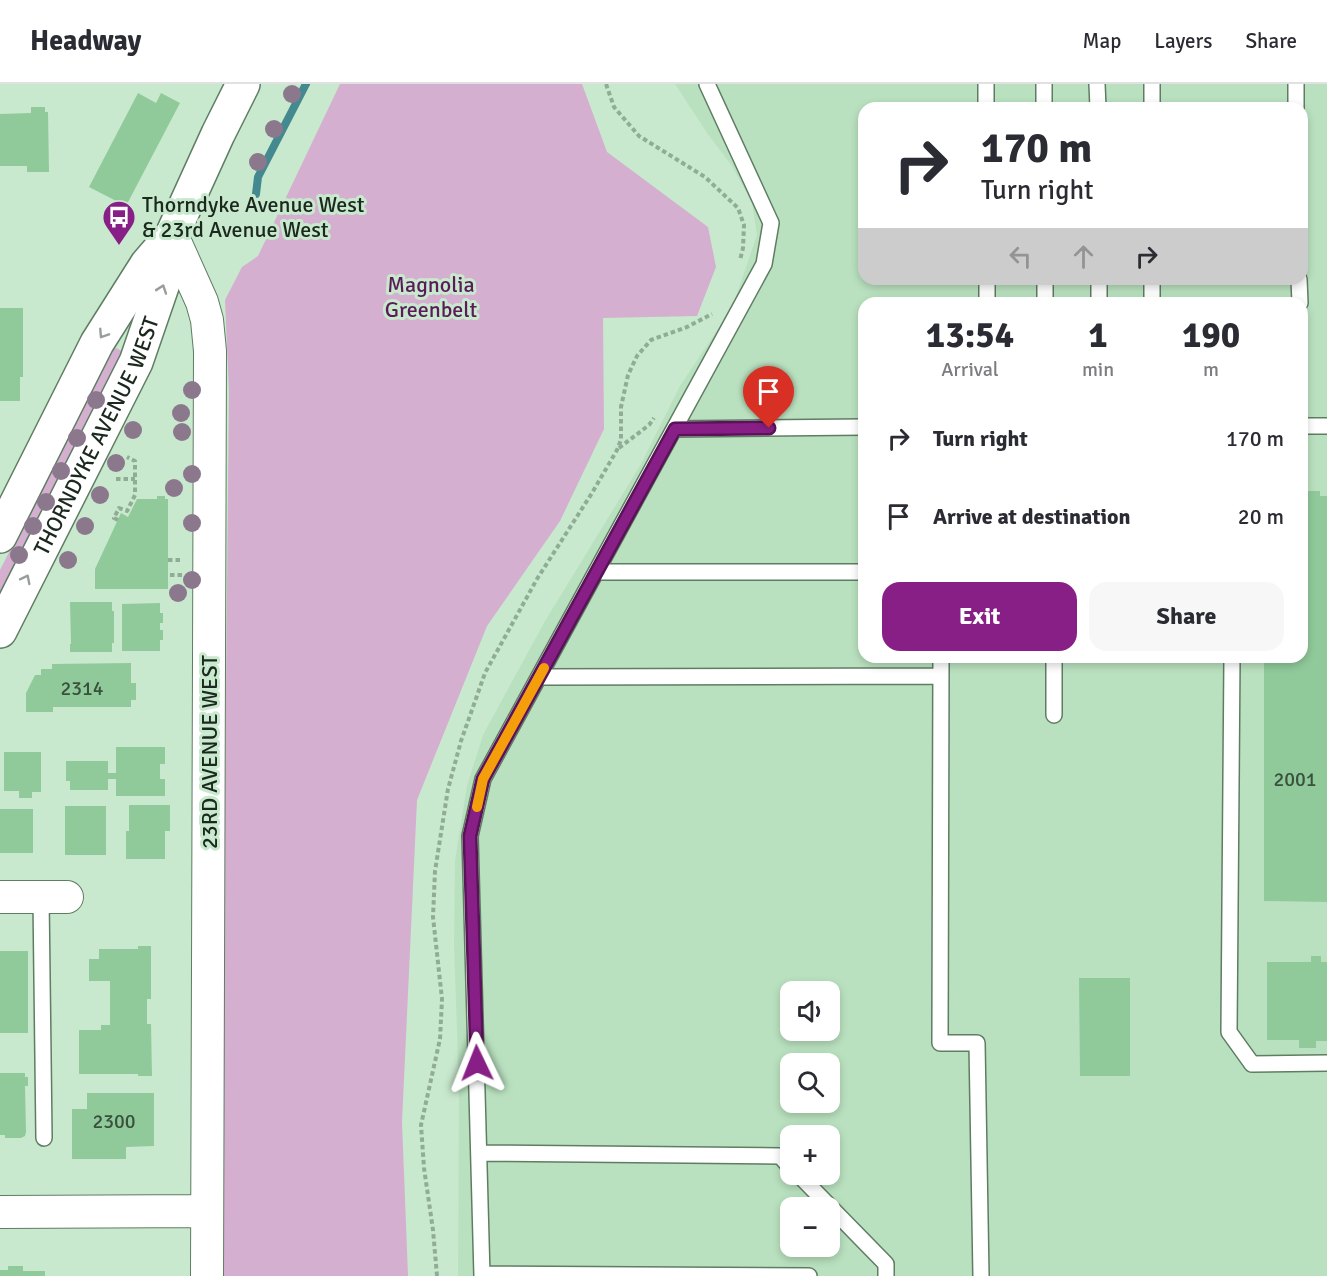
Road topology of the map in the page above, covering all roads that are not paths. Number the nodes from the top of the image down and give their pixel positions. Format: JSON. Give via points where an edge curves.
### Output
{"nodes":[{"id":1,"x":243,"y":84,"type":"edge"},
{"id":2,"x":707,"y":84,"type":"edge"},
{"id":3,"x":986,"y":84,"type":"edge"},
{"id":4,"x":1044,"y":84,"type":"edge"},
{"id":5,"x":1098,"y":84,"type":"edge"},
{"id":6,"x":1152,"y":84,"type":"edge"},
{"id":7,"x":1296,"y":84,"type":"edge"},
{"id":8,"x":986,"y":102,"type":"edge"},
{"id":9,"x":1044,"y":102,"type":"edge"},
{"id":10,"x":1098,"y":102,"type":"edge"},
{"id":11,"x":1152,"y":102,"type":"edge"},
{"id":12,"x":1296,"y":102,"type":"edge"},
{"id":13,"x":172,"y":235,"type":"junction"},
{"id":14,"x":1308,"y":426,"type":"edge"},
{"id":15,"x":1327,"y":426,"type":"edge"},
{"id":16,"x":858,"y":427,"type":"edge"},
{"id":17,"x":675,"y":429,"type":"junction"},
{"id":18,"x":0,"y":536,"type":"edge"},
{"id":19,"x":597,"y":572,"type":"junction"},
{"id":20,"x":858,"y":572,"type":"edge"},
{"id":21,"x":0,"y":631,"type":"edge"},
{"id":22,"x":941,"y":663,"type":"edge"},
{"id":23,"x":1054,"y":663,"type":"edge"},
{"id":24,"x":1232,"y":663,"type":"edge"},
{"id":25,"x":941,"y":676,"type":"junction"},
{"id":26,"x":539,"y":678,"type":"junction"},
{"id":27,"x":1054,"y":715,"type":"dead end"},
{"id":28,"x":0,"y":897,"type":"edge"},
{"id":29,"x":54,"y":897,"type":"joint"},
{"id":30,"x":1327,"y":1063,"type":"edge"},
{"id":31,"x":44,"y":1138,"type":"dead end"},
{"id":32,"x":479,"y":1153,"type":"junction"},
{"id":33,"x":780,"y":1156,"type":"edge"},
{"id":34,"x":809,"y":1185,"type":"edge"},
{"id":35,"x":207,"y":1211,"type":"junction"},
{"id":36,"x":0,"y":1212,"type":"edge"},
{"id":37,"x":482,"y":1275,"type":"edge"},
{"id":38,"x":207,"y":1276,"type":"edge"},
{"id":39,"x":809,"y":1276,"type":"edge"},
{"id":40,"x":886,"y":1276,"type":"edge"},
{"id":41,"x":981,"y":1276,"type":"edge"}],
"edges":[{"from":1,"to":13,"type":"main road","name":"THORNDYKE AVENUE WEST"},
{"from":2,"to":17,"type":"lane","via":[[771,223],[764,264]]},
{"from":3,"to":8,"type":"lane"},
{"from":4,"to":9,"type":"lane"},
{"from":5,"to":10,"type":"lane"},
{"from":6,"to":11,"type":"lane"},
{"from":7,"to":12,"type":"lane"},
{"from":13,"to":18,"type":"main road","name":"THORNDYKE AVENUE WEST","one_way":true,"via":[[147,264],[97,343]]},
{"from":21,"to":13,"type":"main road","name":"THORNDYKE AVENUE WEST","one_way":true,"via":[[136,362],[167,272]]},
{"from":13,"to":35,"type":"street","name":"23RD AVENUE WEST","via":[[202,302],[210,351]]},
{"from":14,"to":15,"type":"lane"},
{"from":16,"to":17,"type":"lane"},
{"from":17,"to":19,"type":"lane"},
{"from":19,"to":20,"type":"lane"},
{"from":19,"to":26,"type":"lane"},
{"from":22,"to":25,"type":"lane"},
{"from":23,"to":27,"type":"lane"},
{"from":24,"to":30,"type":"lane","via":[[1229,1032],[1252,1064]]},
{"from":25,"to":26,"type":"lane"},
{"from":25,"to":41,"type":"lane","via":[[940,1043],[977,1043]]},
{"from":26,"to":32,"type":"lane","via":[[483,779],[470,836]]},
{"from":28,"to":29,"type":"street"},
{"from":29,"to":31,"type":"lane"},
{"from":32,"to":33,"type":"lane"},
{"from":32,"to":37,"type":"lane"},
{"from":34,"to":40,"type":"lane","via":[[886,1264]]},
{"from":35,"to":36,"type":"street"},
{"from":35,"to":38,"type":"street","name":"23RD AVENUE WEST"},
{"from":37,"to":39,"type":"lane"}]}
